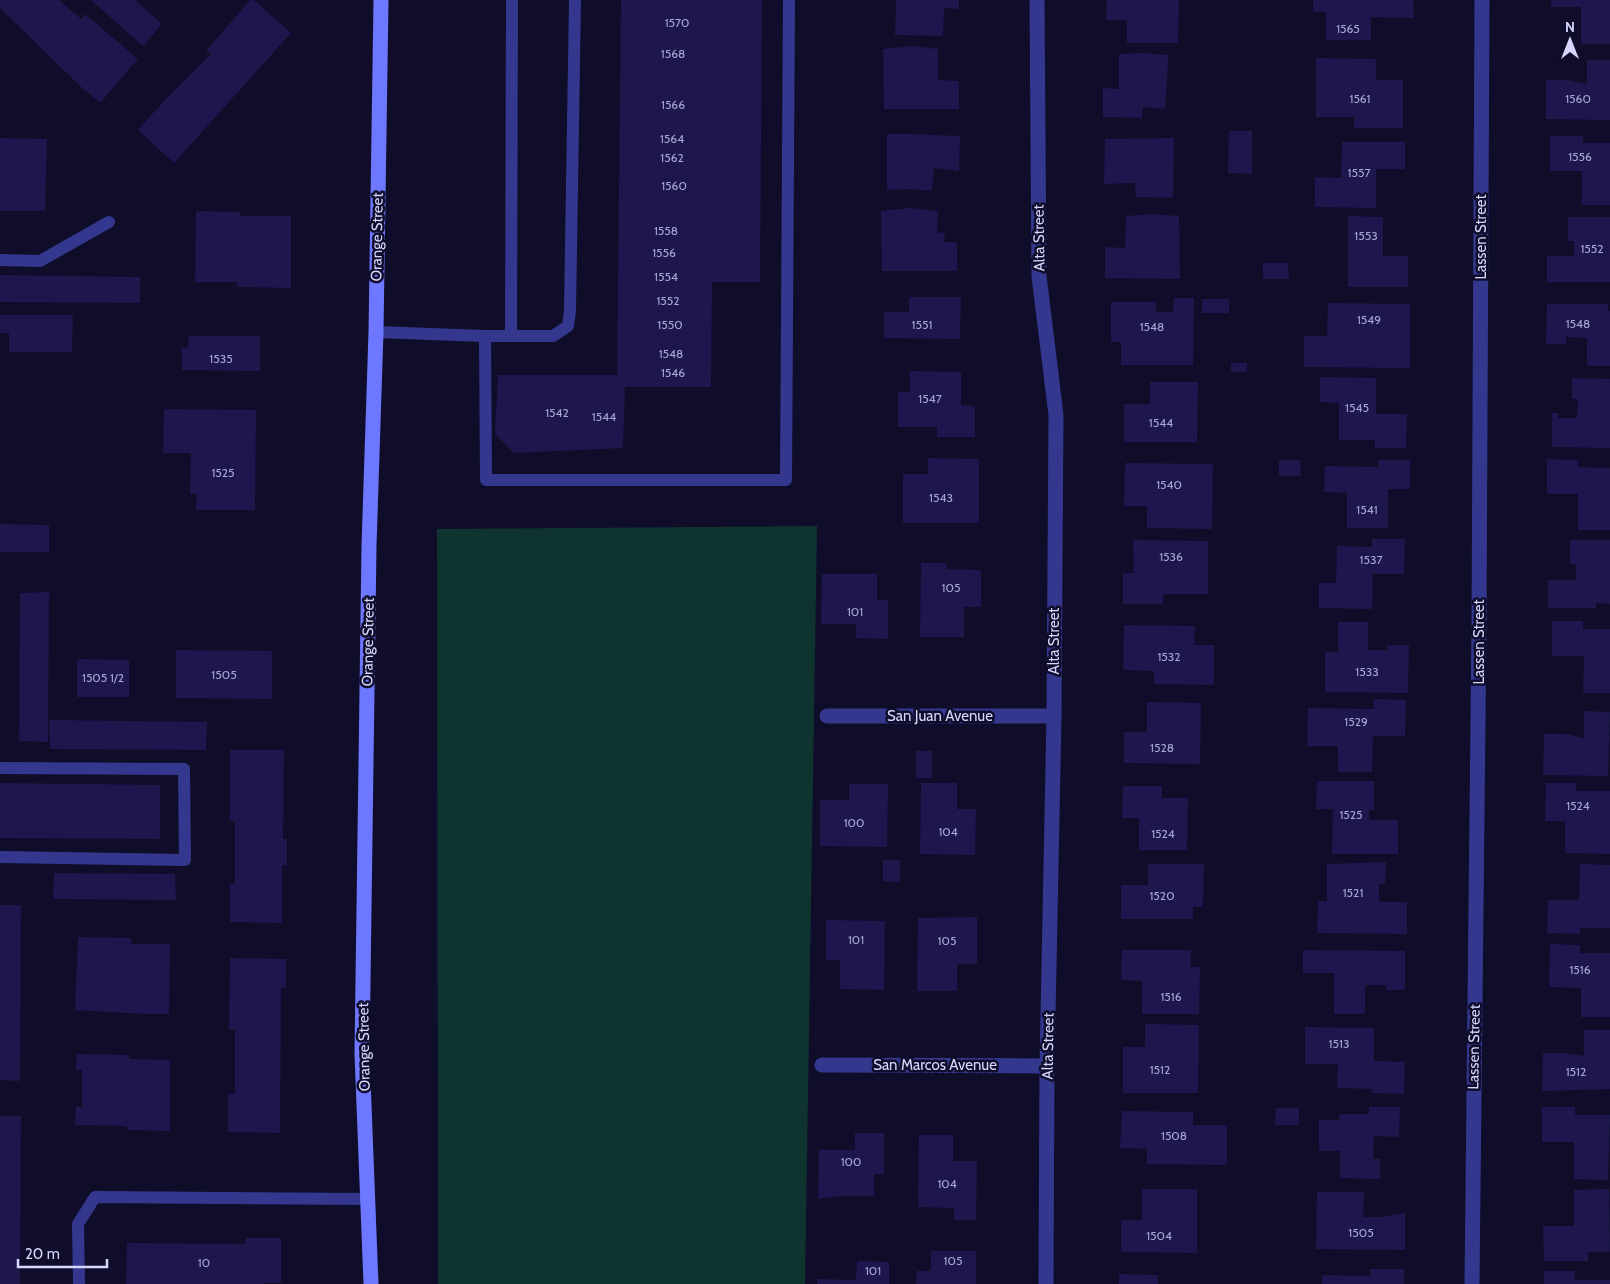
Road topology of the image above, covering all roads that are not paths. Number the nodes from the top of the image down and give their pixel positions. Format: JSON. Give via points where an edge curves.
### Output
{"nodes":[{"id":1,"x":381,"y":0,"type":"edge"},
{"id":2,"x":512,"y":0,"type":"edge"},
{"id":3,"x":575,"y":0,"type":"edge"},
{"id":4,"x":789,"y":0,"type":"edge"},
{"id":5,"x":1037,"y":0,"type":"edge"},
{"id":6,"x":1482,"y":0,"type":"edge"},
{"id":7,"x":109,"y":222,"type":"dead end"},
{"id":8,"x":0,"y":260,"type":"edge"},
{"id":9,"x":376,"y":332,"type":"junction"},
{"id":10,"x":511,"y":335,"type":"junction"},
{"id":11,"x":485,"y":336,"type":"junction"},
{"id":12,"x":827,"y":716,"type":"dead end"},
{"id":13,"x":1054,"y":716,"type":"junction"},
{"id":14,"x":0,"y":768,"type":"edge"},
{"id":15,"x":0,"y":857,"type":"edge"},
{"id":16,"x":822,"y":1065,"type":"dead end"},
{"id":17,"x":1047,"y":1066,"type":"junction"},
{"id":18,"x":368,"y":1199,"type":"junction"},
{"id":19,"x":79,"y":1284,"type":"edge"},
{"id":20,"x":371,"y":1284,"type":"edge"},
{"id":21,"x":1046,"y":1284,"type":"edge"},
{"id":22,"x":1472,"y":1284,"type":"edge"}],
"edges":[{"from":1,"to":9,"type":"main road","name":"Orange Street"},
{"from":2,"to":10,"type":"lane"},
{"from":3,"to":10,"type":"lane","via":[[568,326],[552,336]]},
{"from":4,"to":11,"type":"lane","via":[[786,480],[486,480]]},
{"from":5,"to":13,"type":"street","name":"Alta Street","via":[[1039,276],[1056,415]]},
{"from":6,"to":22,"type":"street","name":"Lassen Street"},
{"from":7,"to":8,"type":"lane","via":[[40,260]]},
{"from":9,"to":11,"type":"lane"},
{"from":9,"to":18,"type":"main road","name":"Orange Street","via":[[369,546],[362,1054]]},
{"from":10,"to":11,"type":"lane"},
{"from":12,"to":13,"type":"street","name":"San Juan Avenue"},
{"from":13,"to":17,"type":"street","name":"Alta Street"},
{"from":14,"to":15,"type":"lane","via":[[184,769],[185,860]]},
{"from":16,"to":17,"type":"street","name":"San Marcos Avenue"},
{"from":17,"to":21,"type":"street","name":"Alta Street"},
{"from":18,"to":19,"type":"lane","via":[[95,1197],[78,1224]]},
{"from":18,"to":20,"type":"main road","name":"Orange Street"}]}
